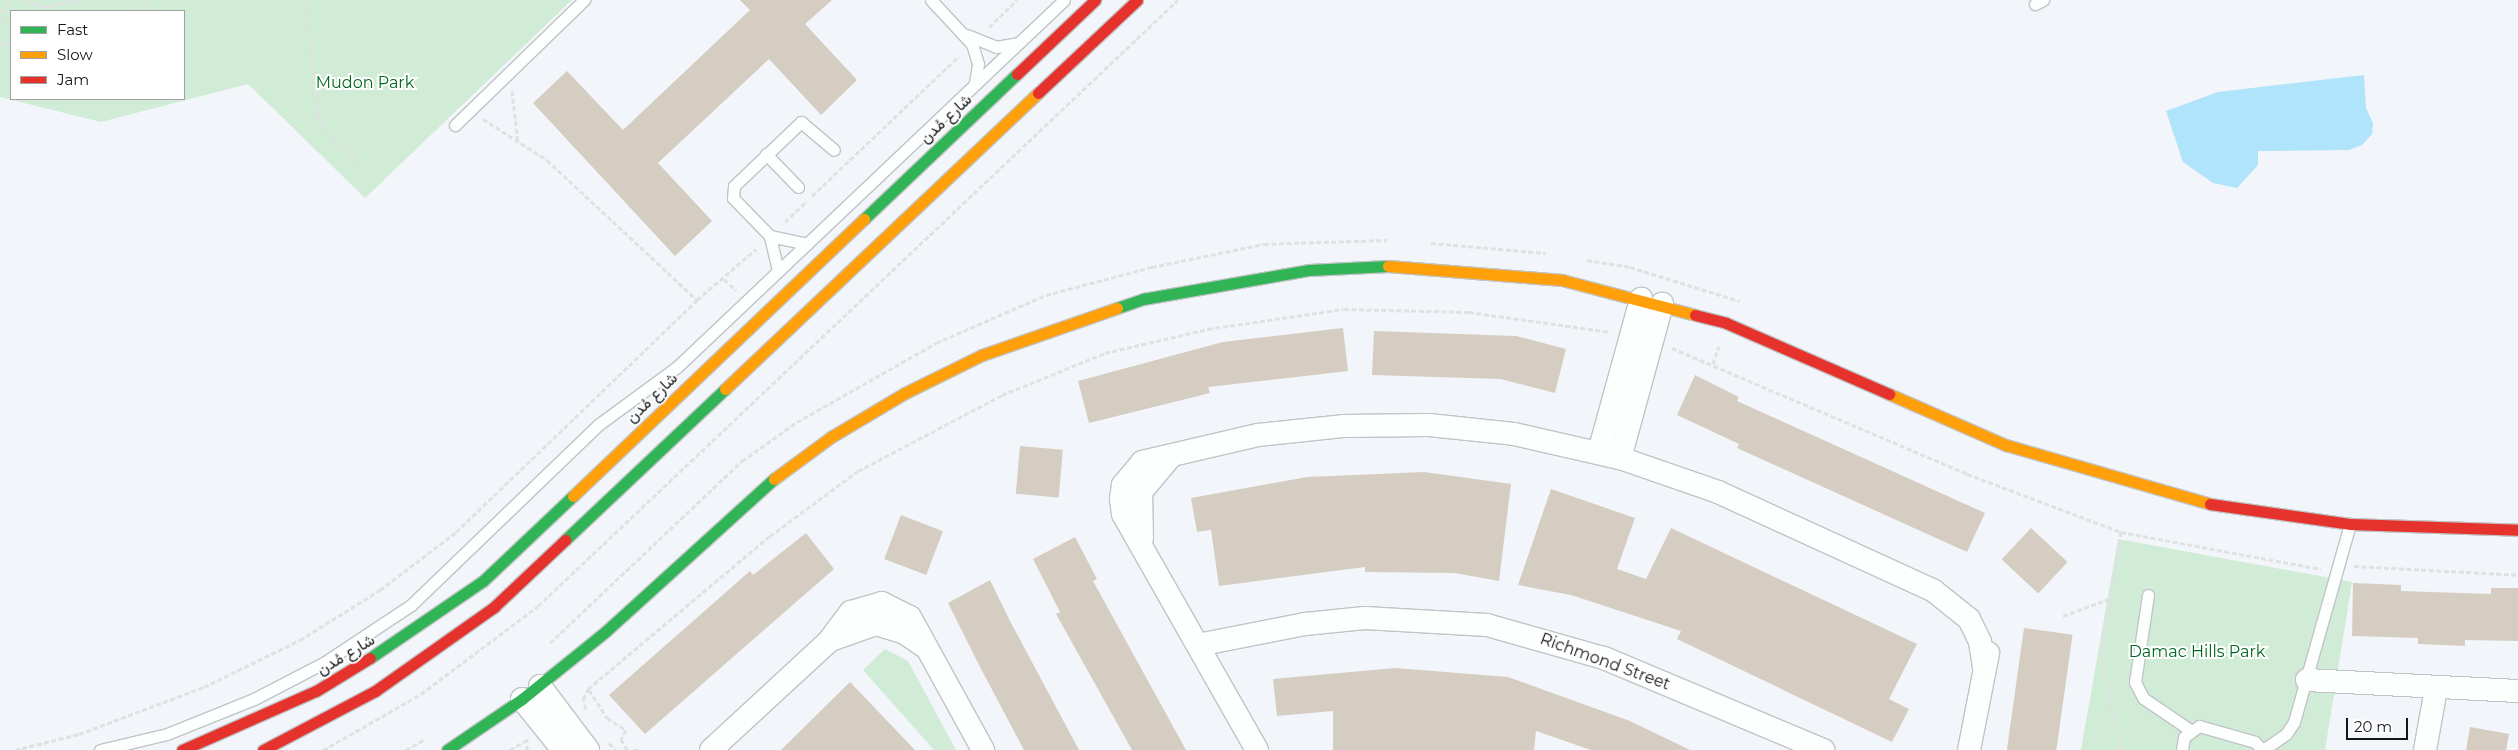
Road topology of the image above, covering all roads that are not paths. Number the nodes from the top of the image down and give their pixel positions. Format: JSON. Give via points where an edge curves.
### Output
{"nodes":[{"id":1,"x":584,"y":0,"type":"edge"},
{"id":2,"x":931,"y":0,"type":"edge"},
{"id":3,"x":1064,"y":0,"type":"edge"},
{"id":4,"x":1095,"y":0,"type":"edge"},
{"id":5,"x":1137,"y":0,"type":"edge"},
{"id":6,"x":974,"y":42,"type":"junction"},
{"id":7,"x":1018,"y":44,"type":"junction"},
{"id":8,"x":975,"y":84,"type":"junction"},
{"id":9,"x":455,"y":124,"type":"dead end"},
{"id":10,"x":834,"y":150,"type":"dead end"},
{"id":11,"x":766,"y":154,"type":"junction"},
{"id":12,"x":798,"y":187,"type":"dead end"},
{"id":13,"x":770,"y":236,"type":"junction"},
{"id":14,"x":807,"y":244,"type":"junction"},
{"id":15,"x":778,"y":271,"type":"junction"},
{"id":16,"x":1640,"y":299,"type":"junction"},
{"id":17,"x":1662,"y":304,"type":"junction"},
{"id":18,"x":1599,"y":452,"type":"junction"},
{"id":19,"x":1620,"y":458,"type":"junction"},
{"id":20,"x":2350,"y":524,"type":"junction"},
{"id":21,"x":2518,"y":530,"type":"edge"},
{"id":22,"x":2148,"y":596,"type":"dead end"},
{"id":23,"x":1198,"y":644,"type":"junction"},
{"id":24,"x":2307,"y":680,"type":"junction"},
{"id":25,"x":540,"y":686,"type":"junction"},
{"id":26,"x":2436,"y":689,"type":"junction"},
{"id":27,"x":2518,"y":691,"type":"edge"},
{"id":28,"x":522,"y":699,"type":"junction"},
{"id":29,"x":2190,"y":730,"type":"junction"},
{"id":30,"x":100,"y":750,"type":"edge"},
{"id":31,"x":182,"y":750,"type":"edge"},
{"id":32,"x":264,"y":750,"type":"edge"},
{"id":33,"x":446,"y":750,"type":"edge"},
{"id":34,"x":563,"y":750,"type":"edge"},
{"id":35,"x":588,"y":750,"type":"edge"},
{"id":36,"x":710,"y":750,"type":"edge"},
{"id":37,"x":983,"y":750,"type":"edge"},
{"id":38,"x":1257,"y":750,"type":"edge"},
{"id":39,"x":1823,"y":750,"type":"edge"},
{"id":40,"x":1969,"y":750,"type":"edge"},
{"id":41,"x":2182,"y":750,"type":"edge"},
{"id":42,"x":2262,"y":750,"type":"edge"},
{"id":43,"x":2425,"y":750,"type":"edge"}],
"edges":[{"from":1,"to":9,"type":"lane"},
{"from":2,"to":6,"type":"lane"},
{"from":3,"to":7,"type":"lane"},
{"from":4,"to":31,"type":"street","name":"شارع مُدن","via":[[482,581],[401,640],[316,691]]},
{"from":5,"to":32,"type":"street","via":[[494,607],[375,691]]},
{"from":6,"to":7,"type":"lane","via":[[996,47]]},
{"from":6,"to":8,"type":"lane","via":[[978,64]]},
{"from":7,"to":8,"type":"lane"},
{"from":8,"to":14,"type":"lane"},
{"from":10,"to":11,"type":"lane","via":[[801,122]]},
{"from":11,"to":12,"type":"lane"},
{"from":11,"to":13,"type":"lane","via":[[732,192]]},
{"from":13,"to":14,"type":"lane"},
{"from":13,"to":15,"type":"lane"},
{"from":14,"to":15,"type":"lane"},
{"from":15,"to":30,"type":"lane","via":[[663,379],[598,425],[431,588],[389,621],[325,662],[254,700],[167,734]]},
{"from":16,"to":17,"type":"street"},
{"from":16,"to":18,"type":"street"},
{"from":16,"to":25,"type":"street","via":[[1562,280],[1394,266],[1309,270],[1226,281],[1143,299],[1062,324],[914,389],[831,437],[762,488]]},
{"from":17,"to":19,"type":"street"},
{"from":17,"to":20,"type":"street","via":[[1726,322],[1922,412],[2088,474],[2259,514]]},
{"from":18,"to":19,"type":"street"},
{"from":18,"to":23,"type":"street","via":[[1514,434],[1429,425],[1344,426],[1258,435],[1142,462],[1123,485],[1123,514]]},
{"from":19,"to":40,"type":"street","via":[[1718,492],[1934,591],[1969,619],[1980,642],[1984,666]]},
{"from":20,"to":21,"type":"street"},
{"from":20,"to":24,"type":"lane"},
{"from":22,"to":29,"type":"lane","via":[[2135,682],[2143,698]]},
{"from":23,"to":38,"type":"street"},
{"from":23,"to":39,"type":"street","name":"Richmond Street","via":[[1305,624],[1365,618],[1487,625],[1604,658]]},
{"from":24,"to":26,"type":"street"},
{"from":24,"to":42,"type":"lane","via":[[2294,722],[2286,734]]},
{"from":25,"to":28,"type":"street"},
{"from":25,"to":35,"type":"street"},
{"from":26,"to":27,"type":"street"},
{"from":26,"to":43,"type":"street"},
{"from":28,"to":33,"type":"street"},
{"from":28,"to":34,"type":"street"},
{"from":29,"to":41,"type":"lane"},
{"from":29,"to":42,"type":"lane","via":[[2209,728],[2255,742]]},
{"from":36,"to":37,"type":"street","via":[[828,642],[876,624],[903,632],[925,647]]}]}
